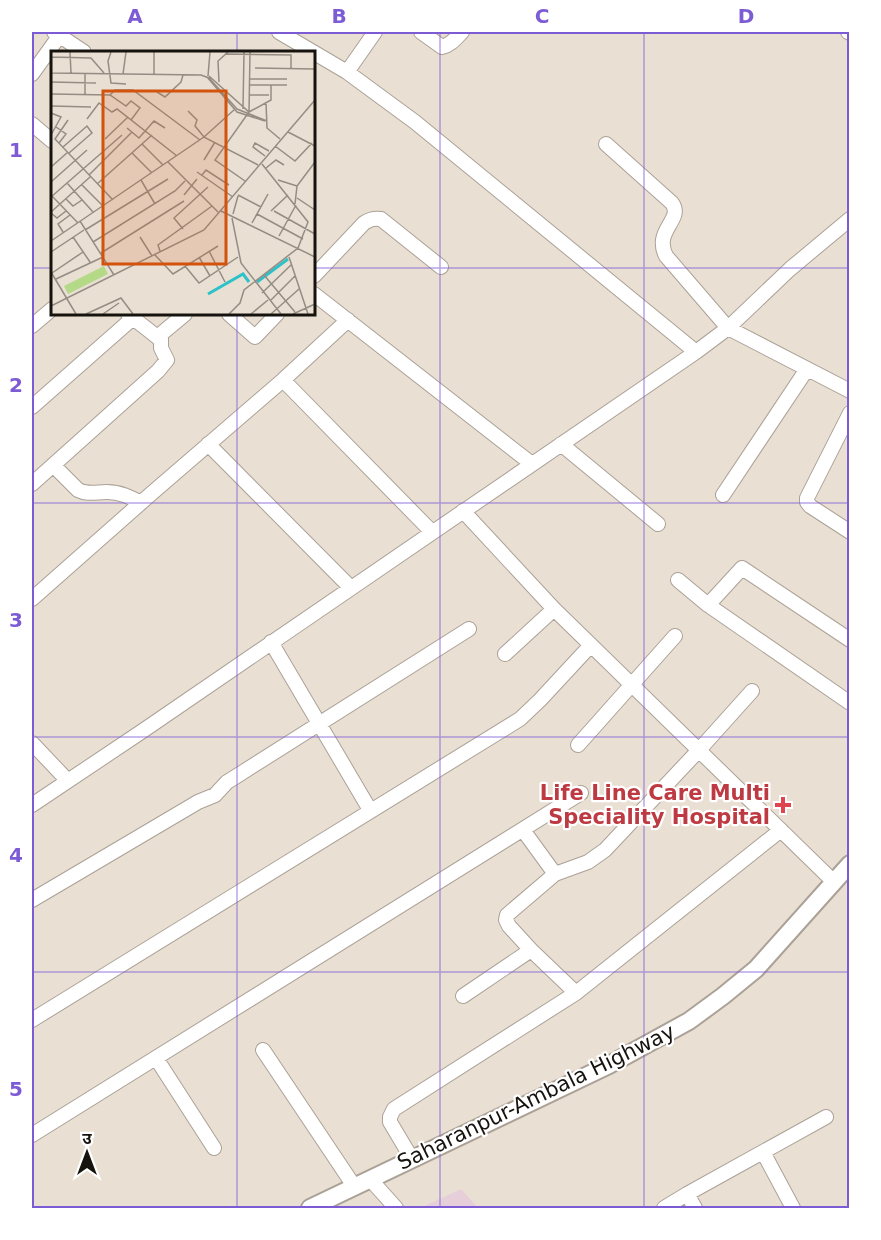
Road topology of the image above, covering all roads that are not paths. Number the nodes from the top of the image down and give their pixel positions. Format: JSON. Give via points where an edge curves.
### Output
{"nodes":[{"id":1,"x":279,"y":32,"type":"edge"},
{"id":2,"x":375,"y":32,"type":"edge"},
{"id":3,"x":421,"y":32,"type":"edge"},
{"id":4,"x":462,"y":32,"type":"edge"},
{"id":5,"x":57,"y":33,"type":"edge"},
{"id":6,"x":83,"y":51,"type":"edge"},
{"id":7,"x":311,"y":51,"type":"edge"},
{"id":8,"x":315,"y":53,"type":"edge"},
{"id":9,"x":347,"y":72,"type":"junction"},
{"id":10,"x":32,"y":74,"type":"edge"},
{"id":11,"x":32,"y":124,"type":"edge"},
{"id":12,"x":51,"y":140,"type":"edge"},
{"id":13,"x":606,"y":144,"type":"dead end"},
{"id":14,"x":849,"y":219,"type":"edge"},
{"id":15,"x":441,"y":267,"type":"dead end"},
{"id":16,"x":315,"y":275,"type":"edge"},
{"id":17,"x":315,"y":295,"type":"edge"},
{"id":18,"x":51,"y":310,"type":"edge"},
{"id":19,"x":184,"y":315,"type":"edge"},
{"id":20,"x":230,"y":315,"type":"edge"},
{"id":21,"x":276,"y":315,"type":"edge"},
{"id":22,"x":131,"y":316,"type":"edge"},
{"id":23,"x":348,"y":320,"type":"junction"},
{"id":24,"x":32,"y":326,"type":"edge"},
{"id":25,"x":728,"y":328,"type":"junction"},
{"id":26,"x":161,"y":340,"type":"junction"},
{"id":27,"x":696,"y":352,"type":"junction"},
{"id":28,"x":807,"y":369,"type":"junction"},
{"id":29,"x":283,"y":380,"type":"junction"},
{"id":30,"x":849,"y":391,"type":"edge"},
{"id":31,"x":32,"y":407,"type":"edge"},
{"id":32,"x":849,"y":413,"type":"edge"},
{"id":33,"x":208,"y":444,"type":"junction"},
{"id":34,"x":561,"y":444,"type":"junction"},
{"id":35,"x":532,"y":464,"type":"junction"},
{"id":36,"x":53,"y":465,"type":"junction"},
{"id":37,"x":32,"y":484,"type":"edge"},
{"id":38,"x":723,"y":495,"type":"dead end"},
{"id":39,"x":141,"y":503,"type":"junction"},
{"id":40,"x":463,"y":511,"type":"junction"},
{"id":41,"x":658,"y":525,"type":"dead end"},
{"id":42,"x":432,"y":532,"type":"junction"},
{"id":43,"x":849,"y":532,"type":"edge"},
{"id":44,"x":678,"y":580,"type":"dead end"},
{"id":45,"x":351,"y":588,"type":"junction"},
{"id":46,"x":32,"y":599,"type":"edge"},
{"id":47,"x":708,"y":605,"type":"junction"},
{"id":48,"x":554,"y":609,"type":"junction"},
{"id":49,"x":469,"y":629,"type":"dead end"},
{"id":50,"x":675,"y":636,"type":"dead end"},
{"id":51,"x":849,"y":640,"type":"edge"},
{"id":52,"x":271,"y":642,"type":"junction"},
{"id":53,"x":591,"y":645,"type":"junction"},
{"id":54,"x":505,"y":654,"type":"dead end"},
{"id":55,"x":632,"y":684,"type":"junction"},
{"id":56,"x":752,"y":692,"type":"dead end"},
{"id":57,"x":849,"y":703,"type":"edge"},
{"id":58,"x":319,"y":723,"type":"junction"},
{"id":59,"x":32,"y":743,"type":"edge"},
{"id":60,"x":578,"y":745,"type":"dead end"},
{"id":61,"x":699,"y":750,"type":"junction"},
{"id":62,"x":68,"y":781,"type":"junction"},
{"id":63,"x":581,"y":793,"type":"dead end"},
{"id":64,"x":32,"y":805,"type":"edge"},
{"id":65,"x":370,"y":810,"type":"junction"},
{"id":66,"x":523,"y":830,"type":"junction"},
{"id":67,"x":781,"y":830,"type":"junction"},
{"id":68,"x":849,"y":864,"type":"edge"},
{"id":69,"x":555,"y":874,"type":"junction"},
{"id":70,"x":834,"y":882,"type":"junction"},
{"id":71,"x":32,"y":900,"type":"edge"},
{"id":72,"x":531,"y":950,"type":"junction"},
{"id":73,"x":576,"y":993,"type":"junction"},
{"id":74,"x":463,"y":996,"type":"dead end"},
{"id":75,"x":32,"y":1020,"type":"edge"},
{"id":76,"x":263,"y":1050,"type":"dead end"},
{"id":77,"x":156,"y":1058,"type":"junction"},
{"id":78,"x":826,"y":1117,"type":"dead end"},
{"id":79,"x":32,"y":1135,"type":"edge"},
{"id":80,"x":214,"y":1148,"type":"dead end"},
{"id":81,"x":763,"y":1152,"type":"junction"},
{"id":82,"x":412,"y":1159,"type":"junction"},
{"id":83,"x":362,"y":1183,"type":"junction"},
{"id":84,"x":687,"y":1194,"type":"junction"},
{"id":85,"x":310,"y":1209,"type":"edge"},
{"id":86,"x":396,"y":1209,"type":"edge"},
{"id":87,"x":664,"y":1209,"type":"edge"},
{"id":88,"x":695,"y":1209,"type":"edge"},
{"id":89,"x":793,"y":1209,"type":"edge"}],
"edges":[{"from":1,"to":7,"type":"street"},
{"from":2,"to":9,"type":"street"},
{"from":3,"to":4,"type":"street","via":[[442,46]]},
{"from":5,"to":6,"type":"street"},
{"from":5,"to":10,"type":"street"},
{"from":8,"to":9,"type":"street"},
{"from":9,"to":27,"type":"street","via":[[415,122]]},
{"from":11,"to":12,"type":"street"},
{"from":13,"to":25,"type":"street","via":[[676,208],[664,234],[663,250]]},
{"from":14,"to":25,"type":"street"},
{"from":15,"to":16,"type":"street","via":[[375,218],[364,223]]},
{"from":17,"to":23,"type":"street"},
{"from":18,"to":24,"type":"street"},
{"from":19,"to":26,"type":"street","via":[[166,328]]},
{"from":20,"to":21,"type":"street","via":[[255,336]]},
{"from":22,"to":26,"type":"street"},
{"from":22,"to":31,"type":"street"},
{"from":23,"to":29,"type":"street"},
{"from":23,"to":35,"type":"street"},
{"from":25,"to":27,"type":"street"},
{"from":25,"to":28,"type":"street"},
{"from":26,"to":36,"type":"street","via":[[164,364]]},
{"from":27,"to":34,"type":"street"},
{"from":28,"to":30,"type":"street"},
{"from":28,"to":38,"type":"street"},
{"from":29,"to":33,"type":"street"},
{"from":29,"to":42,"type":"street"},
{"from":32,"to":43,"type":"street","via":[[807,502]]},
{"from":33,"to":39,"type":"street"},
{"from":33,"to":45,"type":"street"},
{"from":34,"to":35,"type":"street"},
{"from":34,"to":41,"type":"street"},
{"from":35,"to":40,"type":"street"},
{"from":36,"to":37,"type":"street"},
{"from":36,"to":39,"type":"street","via":[[81,492],[122,494]]},
{"from":39,"to":46,"type":"street"},
{"from":40,"to":42,"type":"street"},
{"from":40,"to":48,"type":"street"},
{"from":42,"to":45,"type":"street"},
{"from":44,"to":47,"type":"street"},
{"from":45,"to":52,"type":"street"},
{"from":47,"to":51,"type":"street","via":[[742,568]]},
{"from":47,"to":57,"type":"street"},
{"from":48,"to":53,"type":"street"},
{"from":48,"to":54,"type":"street"},
{"from":49,"to":58,"type":"street"},
{"from":50,"to":55,"type":"street"},
{"from":52,"to":58,"type":"street"},
{"from":52,"to":62,"type":"street"},
{"from":53,"to":55,"type":"street"},
{"from":53,"to":65,"type":"street","via":[[520,719]]},
{"from":55,"to":60,"type":"street"},
{"from":55,"to":61,"type":"street"},
{"from":56,"to":61,"type":"street"},
{"from":58,"to":65,"type":"street"},
{"from":58,"to":71,"type":"street","via":[[227,782],[215,795]]},
{"from":59,"to":62,"type":"street"},
{"from":61,"to":67,"type":"street"},
{"from":61,"to":69,"type":"street","via":[[605,850],[588,862]]},
{"from":62,"to":64,"type":"street"},
{"from":63,"to":66,"type":"street"},
{"from":65,"to":75,"type":"street"},
{"from":66,"to":69,"type":"street"},
{"from":66,"to":77,"type":"street"},
{"from":67,"to":70,"type":"street"},
{"from":67,"to":73,"type":"street"},
{"from":68,"to":70,"type":"main road","name":"Saharanpur-Ambala Highway"},
{"from":69,"to":72,"type":"street","via":[[507,915],[509,926]]},
{"from":70,"to":82,"type":"main road","name":"Saharanpur-Ambala Highway","via":[[756,969],[689,1020],[609,1065]]},
{"from":72,"to":73,"type":"street"},
{"from":72,"to":74,"type":"street"},
{"from":73,"to":82,"type":"street","via":[[394,1109],[390,1122]]},
{"from":76,"to":83,"type":"street"},
{"from":77,"to":79,"type":"street"},
{"from":77,"to":80,"type":"street"},
{"from":78,"to":81,"type":"street"},
{"from":81,"to":84,"type":"street"},
{"from":81,"to":89,"type":"street"},
{"from":82,"to":83,"type":"main road","name":"Saharanpur-Ambala Highway"},
{"from":83,"to":85,"type":"main road","name":"Saharanpur-Ambala Highway"},
{"from":83,"to":86,"type":"street"},
{"from":84,"to":87,"type":"street"},
{"from":84,"to":88,"type":"street"}]}
